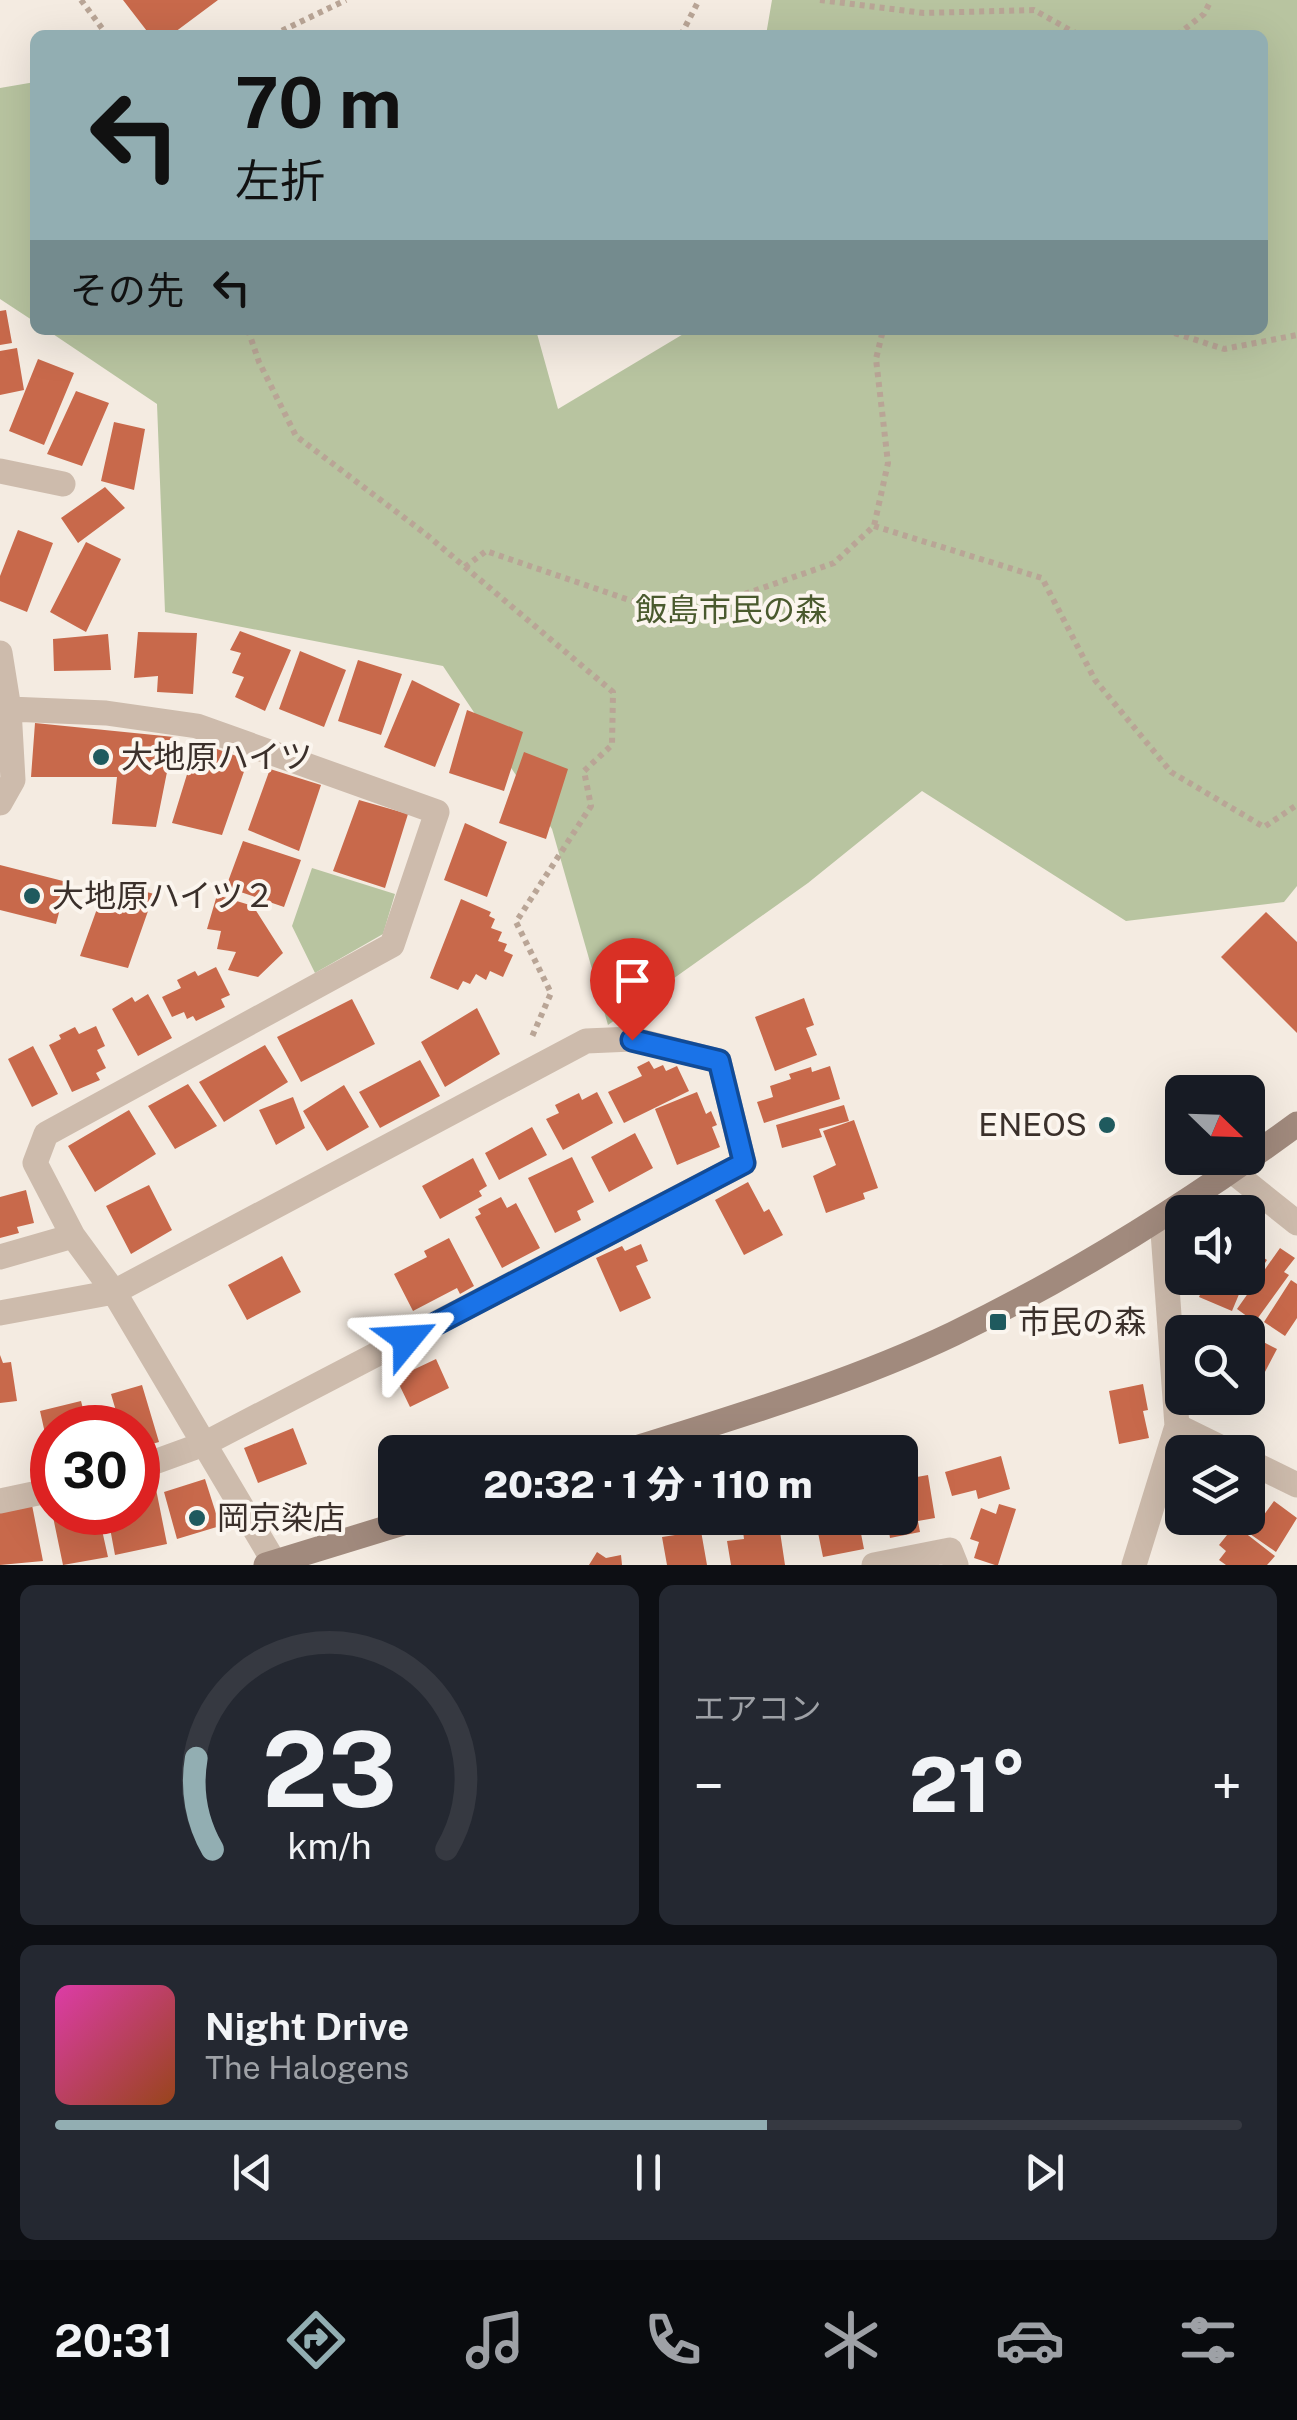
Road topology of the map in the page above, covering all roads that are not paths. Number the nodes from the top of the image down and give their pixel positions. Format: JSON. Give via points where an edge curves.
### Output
{"nodes":[{"id":1,"x":0,"y":471,"type":"edge"},
{"id":2,"x":64,"y":484,"type":"dead end"},
{"id":3,"x":0,"y":652,"type":"edge"},
{"id":4,"x":9,"y":709,"type":"junction"},
{"id":5,"x":0,"y":804,"type":"edge"},
{"id":6,"x":1297,"y":1124,"type":"edge"},
{"id":7,"x":1265,"y":1147,"type":"edge"},
{"id":8,"x":1226,"y":1175,"type":"edge"},
{"id":9,"x":1237,"y":1175,"type":"edge"},
{"id":10,"x":1162,"y":1218,"type":"junction"},
{"id":11,"x":1297,"y":1223,"type":"edge"},
{"id":12,"x":73,"y":1236,"type":"junction"},
{"id":13,"x":0,"y":1256,"type":"edge"},
{"id":14,"x":114,"y":1292,"type":"junction"},
{"id":15,"x":0,"y":1313,"type":"edge"},
{"id":16,"x":1177,"y":1426,"type":"junction"},
{"id":17,"x":676,"y":1435,"type":"edge"},
{"id":18,"x":1195,"y":1435,"type":"edge"},
{"id":19,"x":204,"y":1444,"type":"junction"},
{"id":20,"x":160,"y":1460,"type":"edge"},
{"id":21,"x":1265,"y":1469,"type":"edge"},
{"id":22,"x":1297,"y":1485,"type":"edge"},
{"id":23,"x":30,"y":1495,"type":"edge"},
{"id":24,"x":0,"y":1501,"type":"edge"},
{"id":25,"x":378,"y":1531,"type":"edge"},
{"id":26,"x":272,"y":1564,"type":"edge"},
{"id":27,"x":874,"y":1565,"type":"edge"},
{"id":28,"x":956,"y":1565,"type":"edge"},
{"id":29,"x":1134,"y":1565,"type":"edge"}],
"edges":[{"from":1,"to":2,"type":"street"},
{"from":3,"to":4,"type":"street"},
{"from":4,"to":5,"type":"street","via":[[13,780]]},
{"from":4,"to":12,"type":"street","via":[[197,726],[437,812],[392,945],[46,1134],[35,1163]]},
{"from":6,"to":7,"type":"street"},
{"from":8,"to":10,"type":"street"},
{"from":9,"to":11,"type":"street"},
{"from":10,"to":16,"type":"street"},
{"from":10,"to":17,"type":"street","via":[[951,1335],[826,1386]]},
{"from":12,"to":13,"type":"street"},
{"from":12,"to":14,"type":"street"},
{"from":14,"to":15,"type":"street"},
{"from":14,"to":19,"type":"street"},
{"from":14,"to":19,"type":"street","via":[[586,1041],[632,1040],[719,1061],[744,1163]]},
{"from":16,"to":18,"type":"street"},
{"from":16,"to":29,"type":"street"},
{"from":19,"to":20,"type":"street"},
{"from":19,"to":26,"type":"street"},
{"from":21,"to":22,"type":"street"},
{"from":23,"to":24,"type":"street"},
{"from":25,"to":26,"type":"street"},
{"from":27,"to":28,"type":"street","via":[[950,1550]]}]}
